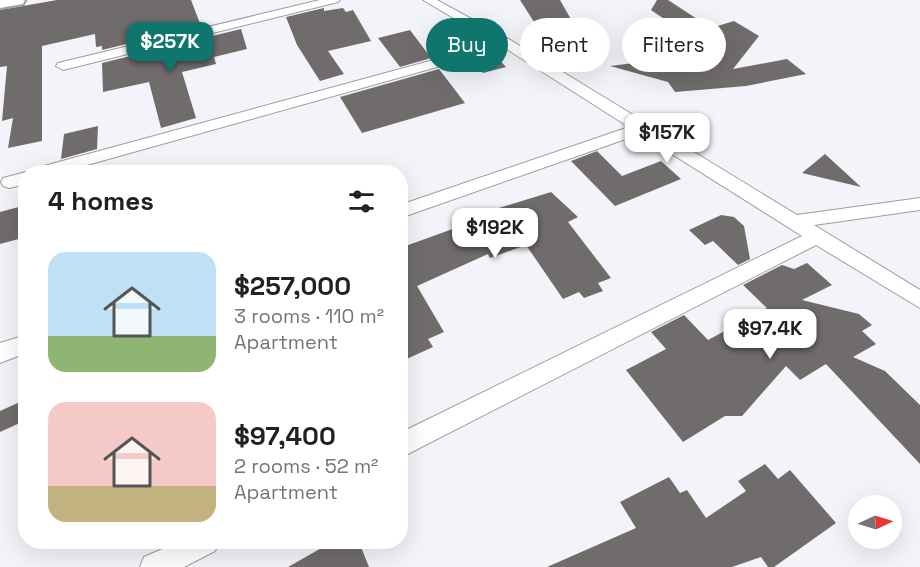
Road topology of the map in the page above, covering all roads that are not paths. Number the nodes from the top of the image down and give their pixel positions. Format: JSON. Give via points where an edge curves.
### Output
{"nodes":[{"id":1,"x":17,"y":0,"type":"edge"},
{"id":2,"x":334,"y":0,"type":"edge"},
{"id":3,"x":429,"y":0,"type":"edge"},
{"id":4,"x":0,"y":3,"type":"edge"},
{"id":5,"x":461,"y":18,"type":"edge"},
{"id":6,"x":508,"y":45,"type":"edge"},
{"id":7,"x":63,"y":66,"type":"dead end"},
{"id":8,"x":426,"y":66,"type":"edge"},
{"id":9,"x":641,"y":128,"type":"junction"},
{"id":10,"x":69,"y":165,"type":"edge"},
{"id":11,"x":920,"y":204,"type":"edge"},
{"id":12,"x":408,"y":209,"type":"edge"},
{"id":13,"x":792,"y":222,"type":"junction"},
{"id":14,"x":814,"y":237,"type":"junction"},
{"id":15,"x":920,"y":300,"type":"edge"},
{"id":16,"x":18,"y":347,"type":"edge"},
{"id":17,"x":0,"y":353,"type":"edge"},
{"id":18,"x":408,"y":442,"type":"edge"},
{"id":19,"x":191,"y":549,"type":"edge"},
{"id":20,"x":154,"y":567,"type":"edge"}],
"edges":[{"from":1,"to":4,"type":"main road"},
{"from":2,"to":7,"type":"street"},
{"from":3,"to":5,"type":"street"},
{"from":6,"to":9,"type":"street"},
{"from":8,"to":10,"type":"street"},
{"from":9,"to":12,"type":"street"},
{"from":9,"to":13,"type":"street"},
{"from":11,"to":13,"type":"street"},
{"from":13,"to":14,"type":"street"},
{"from":14,"to":15,"type":"street"},
{"from":14,"to":18,"type":"street"},
{"from":16,"to":17,"type":"street"},
{"from":19,"to":20,"type":"street"}]}
